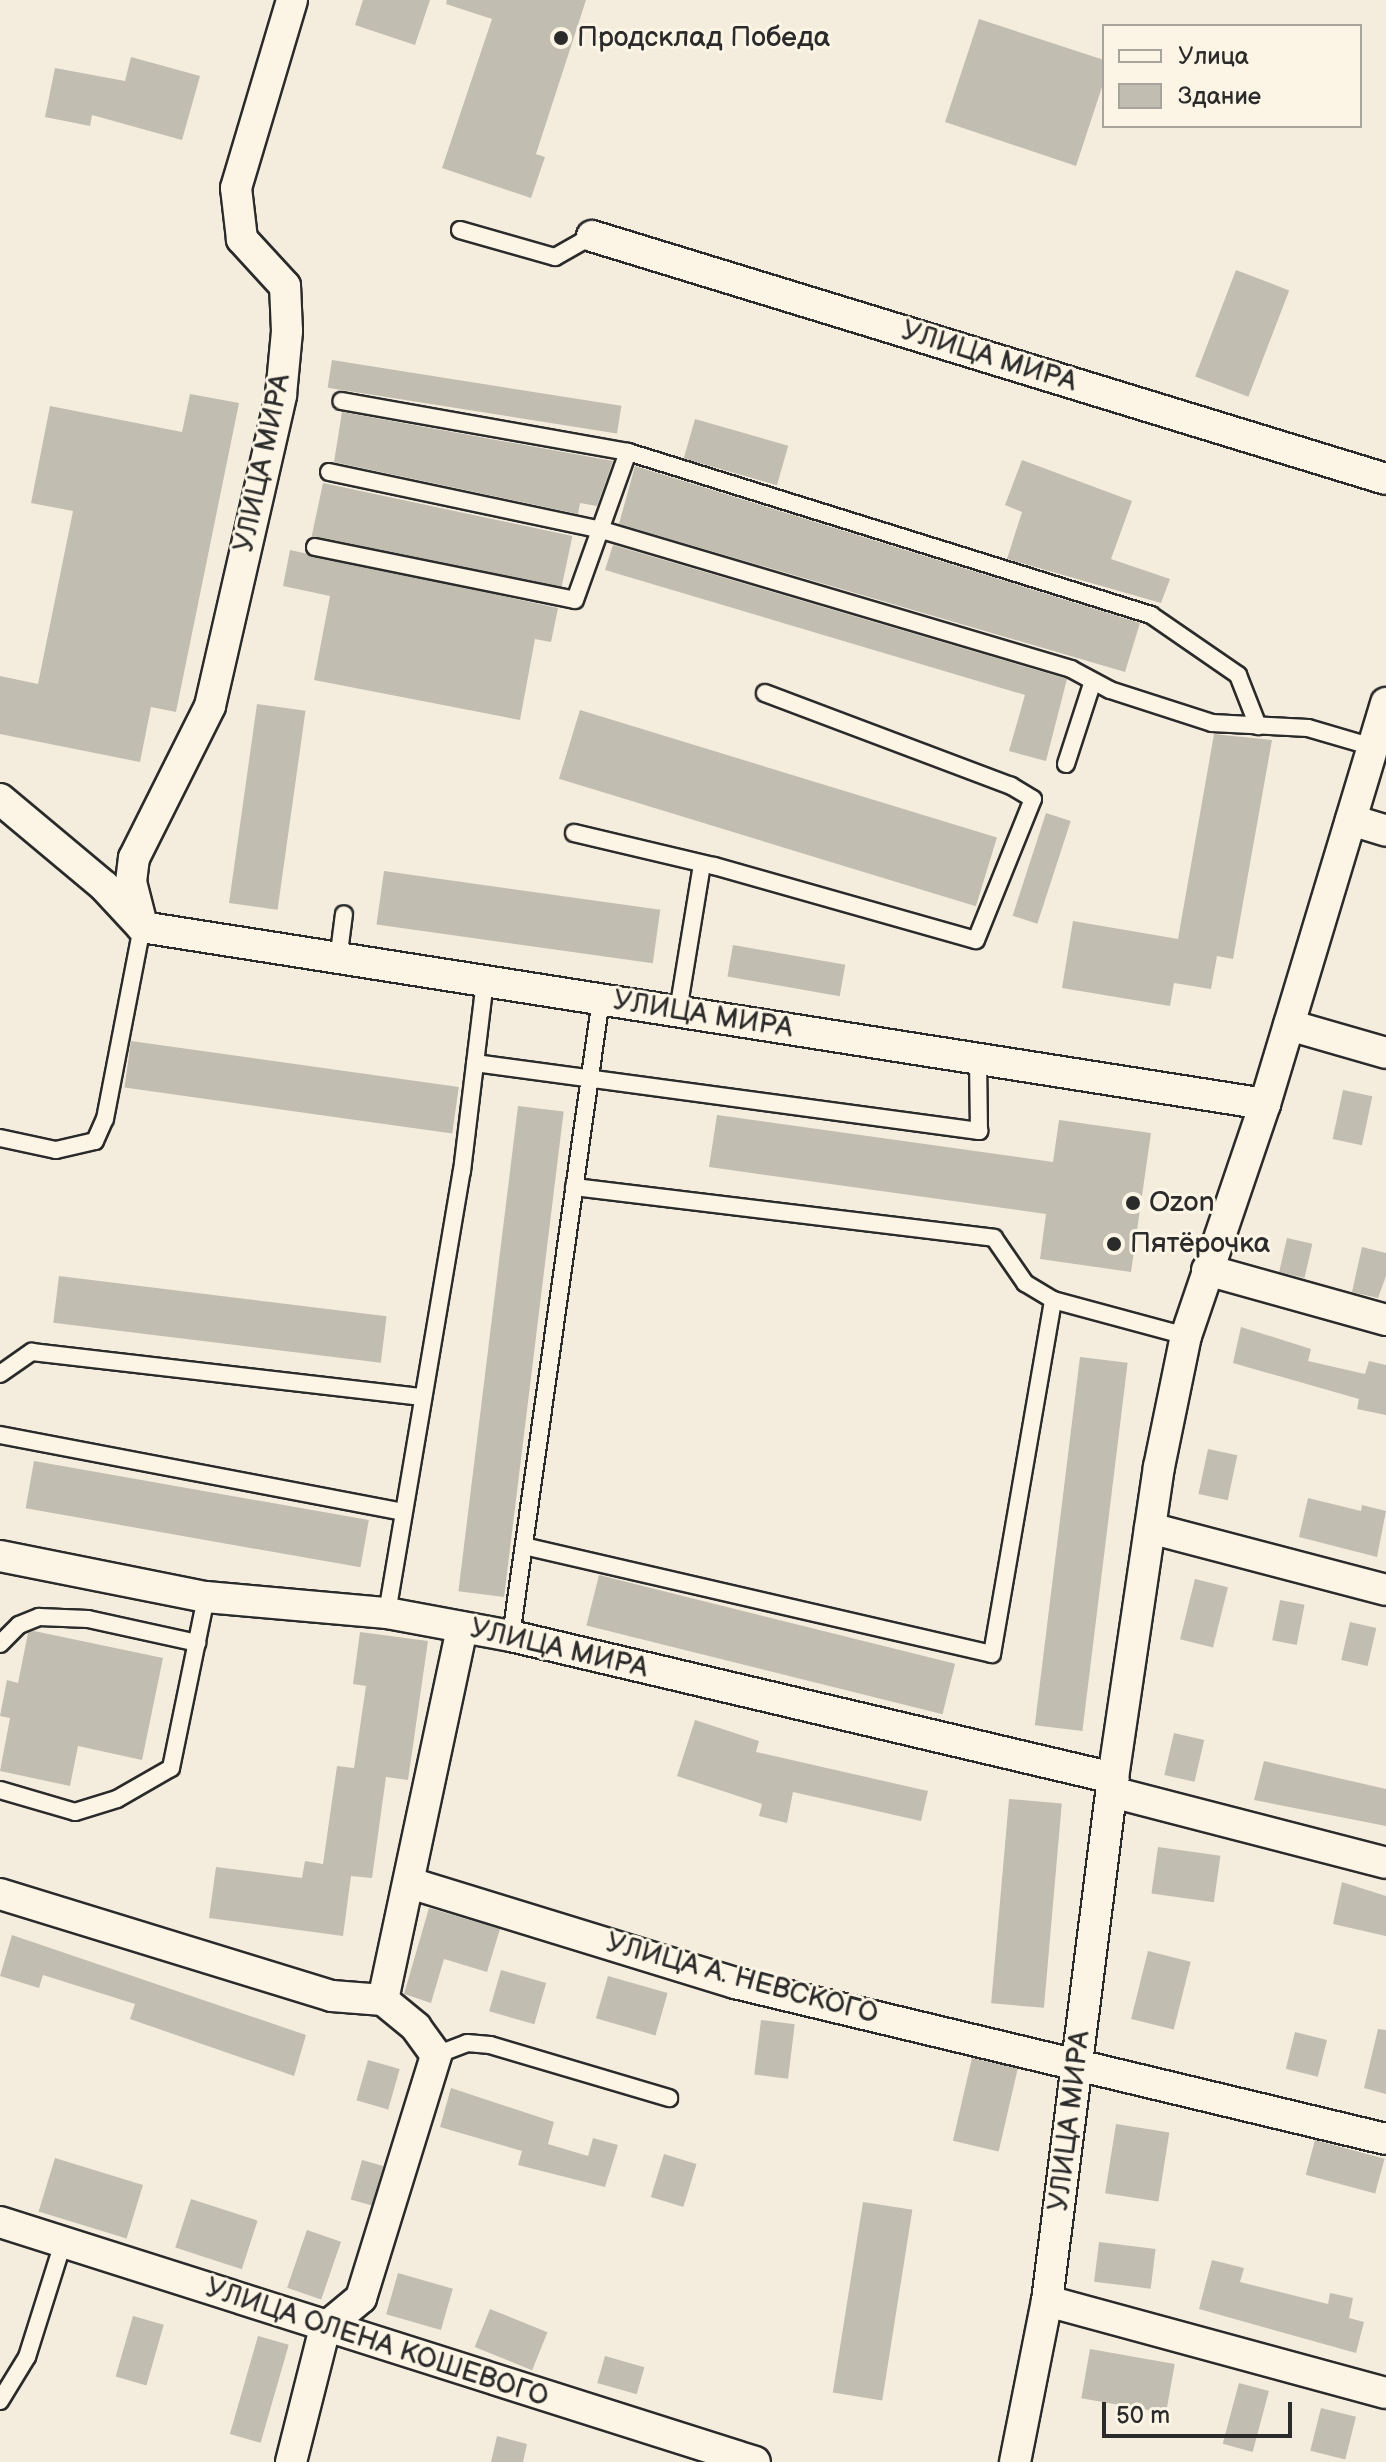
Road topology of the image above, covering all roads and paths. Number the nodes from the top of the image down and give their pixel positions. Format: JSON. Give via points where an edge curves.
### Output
{"nodes":[{"id":1,"x":292,"y":0,"type":"edge"},
{"id":2,"x":460,"y":230,"type":"dead end"},
{"id":3,"x":592,"y":236,"type":"joint"},
{"id":4,"x":342,"y":401,"type":"dead end"},
{"id":5,"x":628,"y":452,"type":"junction"},
{"id":6,"x":329,"y":472,"type":"dead end"},
{"id":7,"x":1386,"y":479,"type":"edge"},
{"id":8,"x":602,"y":530,"type":"junction"},
{"id":9,"x":315,"y":547,"type":"dead end"},
{"id":10,"x":1093,"y":681,"type":"junction"},
{"id":11,"x":765,"y":693,"type":"dead end"},
{"id":12,"x":1386,"y":703,"type":"edge"},
{"id":13,"x":1258,"y":726,"type":"junction"},
{"id":14,"x":1373,"y":747,"type":"junction"},
{"id":15,"x":1066,"y":764,"type":"dead end"},
{"id":16,"x":0,"y":799,"type":"edge"},
{"id":17,"x":1351,"y":820,"type":"junction"},
{"id":18,"x":1386,"y":831,"type":"edge"},
{"id":19,"x":574,"y":833,"type":"dead end"},
{"id":20,"x":702,"y":864,"type":"junction"},
{"id":21,"x":344,"y":914,"type":"dead end"},
{"id":22,"x":142,"y":927,"type":"junction"},
{"id":23,"x":338,"y":960,"type":"junction"},
{"id":24,"x":485,"y":981,"type":"junction"},
{"id":25,"x":601,"y":999,"type":"junction"},
{"id":26,"x":678,"y":1011,"type":"junction"},
{"id":27,"x":1289,"y":1025,"type":"junction"},
{"id":28,"x":1386,"y":1053,"type":"edge"},
{"id":29,"x":978,"y":1059,"type":"junction"},
{"id":30,"x":475,"y":1063,"type":"junction"},
{"id":31,"x":589,"y":1079,"type":"junction"},
{"id":32,"x":1265,"y":1104,"type":"junction"},
{"id":33,"x":0,"y":1138,"type":"edge"},
{"id":34,"x":574,"y":1187,"type":"junction"},
{"id":35,"x":1207,"y":1270,"type":"junction"},
{"id":36,"x":1053,"y":1300,"type":"junction"},
{"id":37,"x":1386,"y":1320,"type":"edge"},
{"id":38,"x":1186,"y":1336,"type":"junction"},
{"id":39,"x":0,"y":1374,"type":"edge"},
{"id":40,"x":422,"y":1397,"type":"junction"},
{"id":41,"x":0,"y":1435,"type":"edge"},
{"id":42,"x":403,"y":1512,"type":"junction"},
{"id":43,"x":1150,"y":1528,"type":"junction"},
{"id":44,"x":524,"y":1546,"type":"junction"},
{"id":45,"x":0,"y":1556,"type":"edge"},
{"id":46,"x":1386,"y":1590,"type":"edge"},
{"id":47,"x":206,"y":1597,"type":"junction"},
{"id":48,"x":387,"y":1613,"type":"junction"},
{"id":49,"x":462,"y":1627,"type":"junction"},
{"id":50,"x":511,"y":1636,"type":"junction"},
{"id":51,"x":197,"y":1643,"type":"junction"},
{"id":52,"x":0,"y":1644,"type":"edge"},
{"id":53,"x":1112,"y":1785,"type":"junction"},
{"id":54,"x":0,"y":1790,"type":"edge"},
{"id":55,"x":1386,"y":1863,"type":"edge"},
{"id":56,"x":410,"y":1883,"type":"junction"},
{"id":57,"x":0,"y":1894,"type":"edge"},
{"id":58,"x":383,"y":2000,"type":"junction"},
{"id":59,"x":436,"y":2055,"type":"junction"},
{"id":60,"x":1078,"y":2062,"type":"junction"},
{"id":61,"x":669,"y":2098,"type":"dead end"},
{"id":62,"x":1386,"y":2139,"type":"edge"},
{"id":63,"x":0,"y":2222,"type":"edge"},
{"id":64,"x":63,"y":2243,"type":"junction"},
{"id":65,"x":1047,"y":2301,"type":"junction"},
{"id":66,"x":325,"y":2328,"type":"junction"},
{"id":67,"x":1386,"y":2393,"type":"edge"},
{"id":68,"x":0,"y":2401,"type":"edge"},
{"id":69,"x":291,"y":2462,"type":"edge"},
{"id":70,"x":755,"y":2462,"type":"edge"},
{"id":71,"x":1015,"y":2462,"type":"edge"}],
"edges":[{"from":1,"to":22,"type":"street","name":"УЛИЦА МИРА","via":[[236,188],[242,239],[285,286],[281,395],[210,706],[134,858],[131,882]]},
{"from":2,"to":3,"type":"lane","via":[[555,257]]},
{"from":3,"to":7,"type":"street","name":"УЛИЦА МИРА"},
{"from":4,"to":5,"type":"lane"},
{"from":5,"to":8,"type":"lane"},
{"from":5,"to":13,"type":"lane","via":[[1151,615],[1238,675]]},
{"from":6,"to":8,"type":"lane"},
{"from":8,"to":9,"type":"lane","via":[[575,600]]},
{"from":8,"to":10,"type":"lane","via":[[1071,669]]},
{"from":10,"to":13,"type":"lane","via":[[1212,723]]},
{"from":10,"to":15,"type":"lane"},
{"from":11,"to":20,"type":"lane","via":[[1033,799],[976,940]]},
{"from":12,"to":14,"type":"street","name":"УЛИЦА МИРА"},
{"from":13,"to":14,"type":"lane","via":[[1308,728]]},
{"from":14,"to":17,"type":"street","name":"УЛИЦА МИРА"},
{"from":16,"to":22,"type":"street","via":[[104,886]]},
{"from":17,"to":18,"type":"street"},
{"from":17,"to":27,"type":"street","name":"УЛИЦА МИРА"},
{"from":19,"to":20,"type":"lane"},
{"from":20,"to":26,"type":"lane"},
{"from":21,"to":23,"type":"lane"},
{"from":22,"to":23,"type":"street","name":"УЛИЦА МИРА"},
{"from":22,"to":33,"type":"lane","via":[[105,1119],[95,1141],[56,1150]]},
{"from":23,"to":24,"type":"street","name":"УЛИЦА МИРА"},
{"from":24,"to":25,"type":"street","name":"УЛИЦА МИРА"},
{"from":24,"to":30,"type":"lane"},
{"from":25,"to":26,"type":"street","name":"УЛИЦА МИРА"},
{"from":25,"to":31,"type":"lane"},
{"from":26,"to":29,"type":"street","name":"УЛИЦА МИРА"},
{"from":27,"to":28,"type":"street"},
{"from":27,"to":32,"type":"street","name":"УЛИЦА МИРА"},
{"from":29,"to":31,"type":"lane","via":[[979,1131]]},
{"from":29,"to":32,"type":"street","name":"УЛИЦА МИРА"},
{"from":30,"to":31,"type":"lane"},
{"from":30,"to":40,"type":"lane","via":[[462,1171]]},
{"from":31,"to":34,"type":"lane"},
{"from":32,"to":35,"type":"street","name":"УЛИЦА МИРА"},
{"from":34,"to":36,"type":"lane","via":[[994,1238],[1025,1283]]},
{"from":34,"to":44,"type":"lane"},
{"from":35,"to":37,"type":"street"},
{"from":35,"to":38,"type":"street","name":"УЛИЦА МИРА"},
{"from":36,"to":38,"type":"lane"},
{"from":36,"to":44,"type":"lane","via":[[992,1654]]},
{"from":38,"to":43,"type":"street","name":"УЛИЦА МИРА"},
{"from":39,"to":40,"type":"lane","via":[[32,1352]]},
{"from":40,"to":42,"type":"lane"},
{"from":41,"to":42,"type":"lane"},
{"from":42,"to":48,"type":"lane"},
{"from":43,"to":46,"type":"street"},
{"from":43,"to":53,"type":"street","name":"УЛИЦА МИРА"},
{"from":44,"to":50,"type":"lane"},
{"from":45,"to":47,"type":"street","name":"УЛИЦА МИРА"},
{"from":47,"to":48,"type":"street","name":"УЛИЦА МИРА"},
{"from":47,"to":51,"type":"lane"},
{"from":48,"to":49,"type":"street","name":"УЛИЦА МИРА"},
{"from":49,"to":50,"type":"street","name":"УЛИЦА МИРА"},
{"from":49,"to":56,"type":"street"},
{"from":50,"to":53,"type":"street","name":"УЛИЦА МИРА"},
{"from":51,"to":52,"type":"lane","via":[[88,1619],[39,1617],[19,1625]]},
{"from":51,"to":54,"type":"lane","via":[[176,1753],[164,1774],[117,1799],[75,1812]]},
{"from":53,"to":55,"type":"street"},
{"from":53,"to":60,"type":"street","name":"УЛИЦА МИРА"},
{"from":56,"to":58,"type":"street"},
{"from":56,"to":60,"type":"street","name":"УЛИЦА А. НЕВСКОГО","via":[[735,1983]]},
{"from":57,"to":58,"type":"street","via":[[332,1996]]},
{"from":58,"to":59,"type":"street","via":[[416,2027]]},
{"from":59,"to":61,"type":"lane","via":[[467,2043],[490,2045]]},
{"from":59,"to":66,"type":"street","via":[[361,2298]]},
{"from":60,"to":62,"type":"street","name":"УЛИЦА А. НЕВСКОГО"},
{"from":60,"to":65,"type":"street","name":"УЛИЦА МИРА"},
{"from":63,"to":64,"type":"street","name":"УЛИЦА ОЛЕНА КОШЕВОГО"},
{"from":64,"to":66,"type":"street","name":"УЛИЦА ОЛЕНА КОШЕВОГО"},
{"from":64,"to":68,"type":"lane","via":[[27,2357]]},
{"from":65,"to":67,"type":"street"},
{"from":65,"to":71,"type":"street","name":"УЛИЦА МИРА"},
{"from":66,"to":69,"type":"street"},
{"from":66,"to":70,"type":"street","name":"УЛИЦА ОЛЕНА КОШЕВОГО"}]}
